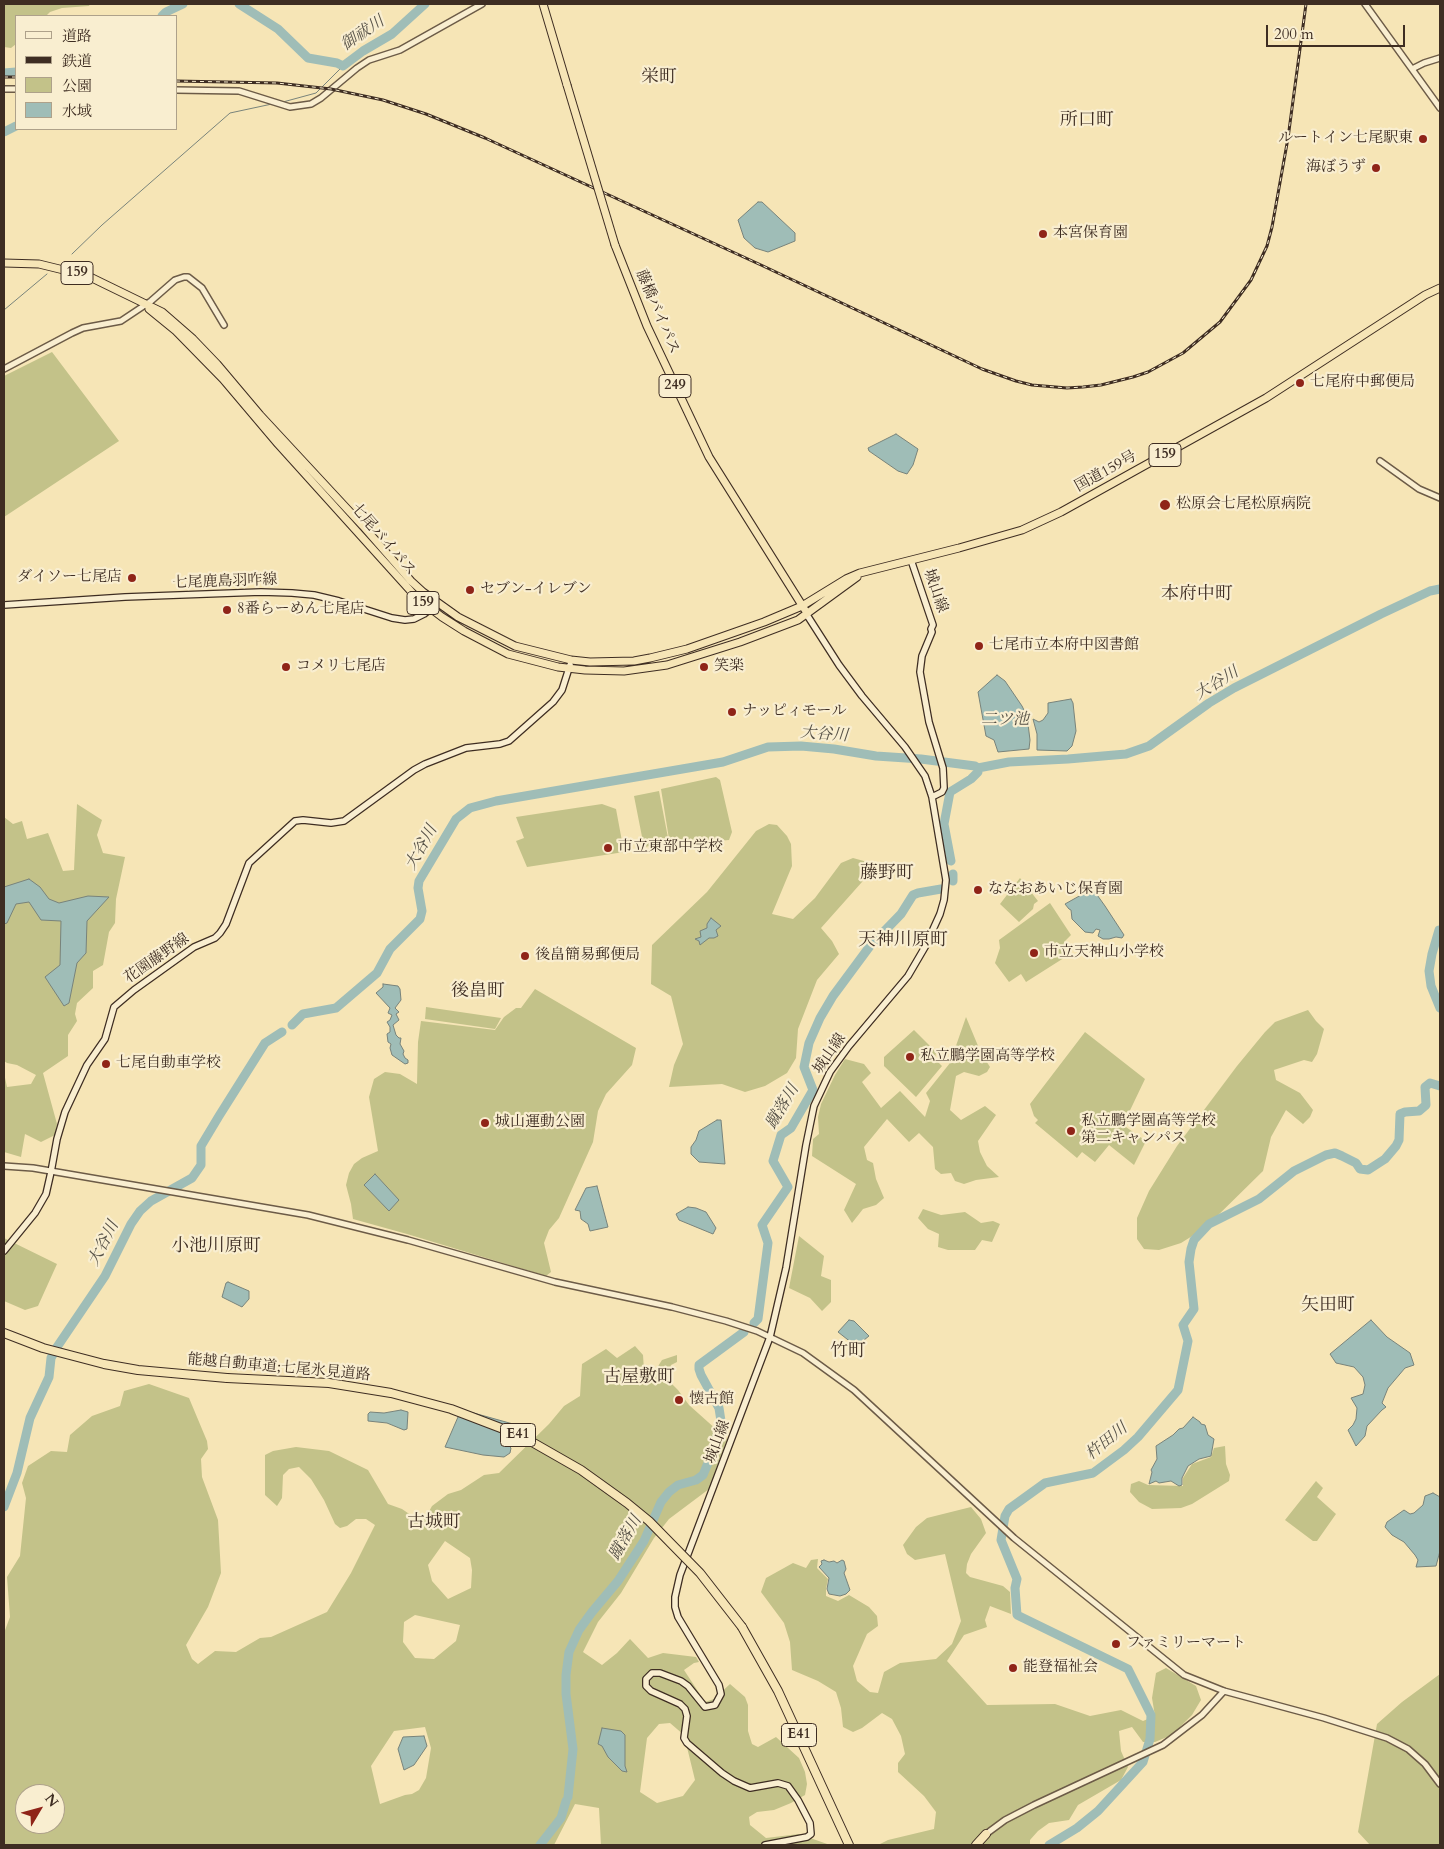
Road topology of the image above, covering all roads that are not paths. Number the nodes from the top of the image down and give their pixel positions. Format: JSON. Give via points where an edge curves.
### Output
{"nodes":[{"id":1,"x":482,"y":4,"type":"edge"},
{"id":2,"x":543,"y":4,"type":"edge"},
{"id":3,"x":1365,"y":4,"type":"edge"},
{"id":4,"x":1440,"y":58,"type":"edge"},
{"id":5,"x":1412,"y":69,"type":"junction"},
{"id":6,"x":178,"y":90,"type":"edge"},
{"id":7,"x":1440,"y":108,"type":"edge"},
{"id":8,"x":4,"y":263,"type":"edge"},
{"id":9,"x":1440,"y":288,"type":"edge"},
{"id":10,"x":145,"y":305,"type":"junction"},
{"id":11,"x":224,"y":325,"type":"dead end"},
{"id":12,"x":4,"y":369,"type":"edge"},
{"id":13,"x":1380,"y":461,"type":"dead end"},
{"id":14,"x":1440,"y":498,"type":"edge"},
{"id":15,"x":911,"y":560,"type":"junction"},
{"id":16,"x":866,"y":572,"type":"junction"},
{"id":17,"x":438,"y":603,"type":"junction"},
{"id":18,"x":4,"y":605,"type":"edge"},
{"id":19,"x":802,"y":606,"type":"junction"},
{"id":20,"x":430,"y":609,"type":"junction"},
{"id":21,"x":807,"y":615,"type":"junction"},
{"id":22,"x":570,"y":664,"type":"junction"},
{"id":23,"x":932,"y":797,"type":"junction"},
{"id":24,"x":4,"y":1166,"type":"edge"},
{"id":25,"x":51,"y":1172,"type":"junction"},
{"id":26,"x":4,"y":1251,"type":"edge"},
{"id":27,"x":4,"y":1333,"type":"edge"},
{"id":28,"x":770,"y":1337,"type":"junction"},
{"id":29,"x":1224,"y":1691,"type":"junction"},
{"id":30,"x":1440,"y":1784,"type":"edge"},
{"id":31,"x":986,"y":1834,"type":"joint"},
{"id":32,"x":765,"y":1845,"type":"edge"},
{"id":33,"x":849,"y":1845,"type":"edge"},
{"id":34,"x":976,"y":1845,"type":"edge"}],
"edges":[{"from":1,"to":6,"type":"street","via":[[400,50],[363,64],[311,104],[300,107],[280,104],[239,91]]},
{"from":2,"to":19,"type":"highway","name":"藤橋バイパス","number":"249","bridge":true,"via":[[615,245],[647,326],[709,457]]},
{"from":3,"to":5,"type":"street"},
{"from":4,"to":5,"type":"street"},
{"from":5,"to":7,"type":"street"},
{"from":8,"to":10,"type":"highway","name":"七尾バイパス","number":"159","via":[[39,264],[88,276]]},
{"from":9,"to":15,"type":"highway","name":"国道159号","number":"159","via":[[1266,398],[1061,512],[1022,530]]},
{"from":10,"to":11,"type":"street","via":[[175,280],[188,277],[202,288]]},
{"from":10,"to":12,"type":"street","via":[[121,321],[83,328]]},
{"from":10,"to":17,"type":"highway","name":"七尾バイパス","number":"159","via":[[162,312],[193,338],[411,581]]},
{"from":10,"to":20,"type":"highway","name":"七尾バイパス","number":"159","via":[[223,379],[395,576]]},
{"from":13,"to":14,"type":"street","via":[[1419,489]]},
{"from":15,"to":16,"type":"highway","name":"国道159号","number":"159"},
{"from":15,"to":23,"type":"main road","name":"城山線","via":[[933,625],[920,672],[929,722],[943,768],[944,788]]},
{"from":16,"to":19,"type":"highway","name":"国道159号","number":"159","via":[[846,579]]},
{"from":16,"to":21,"type":"highway","name":"国道159号","number":"159"},
{"from":17,"to":20,"type":"main road","name":"七尾鹿島羽咋線"},
{"from":17,"to":22,"type":"highway","name":"七尾バイパス","number":"159","via":[[481,630],[515,646]]},
{"from":18,"to":20,"type":"main road","name":"七尾鹿島羽咋線","via":[[261,592],[314,595],[405,620],[414,619]]},
{"from":19,"to":21,"type":"highway","number":"249"},
{"from":19,"to":22,"type":"highway","name":"七尾バイパス","number":"159","via":[[764,622],[650,658]]},
{"from":20,"to":22,"type":"highway","name":"七尾バイパス","number":"159","via":[[508,654],[534,661]]},
{"from":21,"to":22,"type":"highway","name":"七尾バイパス","number":"159","via":[[740,642],[667,665],[624,671]]},
{"from":21,"to":23,"type":"main road","name":"城山線","via":[[839,665],[917,763]]},
{"from":22,"to":25,"type":"main road","name":"花園藤野線","via":[[562,690],[553,702],[509,741],[466,748],[425,764],[344,821],[295,821],[249,863],[220,933],[194,946],[114,1007],[105,1039],[87,1065],[65,1112]]},
{"from":23,"to":28,"type":"main road","name":"城山線","via":[[946,880],[944,900],[925,947],[908,976],[849,1046],[830,1072],[817,1098]]},
{"from":24,"to":25,"type":"street"},
{"from":25,"to":26,"type":"main road","name":"花園藤野線","via":[[46,1194],[35,1213]]},
{"from":25,"to":28,"type":"street","via":[[285,1210],[375,1231],[555,1282],[726,1321]]},
{"from":27,"to":33,"type":"highway","name":"能越自動車道;七尾氷見道路","number":"E41","bridge":true,"via":[[74,1357],[138,1370],[329,1383],[391,1393],[451,1409],[506,1430],[589,1475],[649,1521],[700,1573],[742,1628],[778,1691]]},
{"from":28,"to":29,"type":"street","via":[[803,1353],[854,1390],[1014,1538],[1184,1675]]},
{"from":28,"to":32,"type":"main road","name":"城山線","via":[[680,1575],[675,1598],[678,1617],[719,1685],[721,1694],[715,1705],[705,1707],[681,1682],[660,1673],[652,1673],[646,1680],[650,1691],[685,1709],[684,1738],[722,1773],[750,1788],[778,1782],[788,1786],[810,1824],[810,1834]]},
{"from":29,"to":30,"type":"street","via":[[1387,1738],[1408,1749]]},
{"from":29,"to":31,"type":"street","via":[[1202,1715],[1163,1745],[1034,1805]]},
{"from":31,"to":34,"type":"highway"}]}
